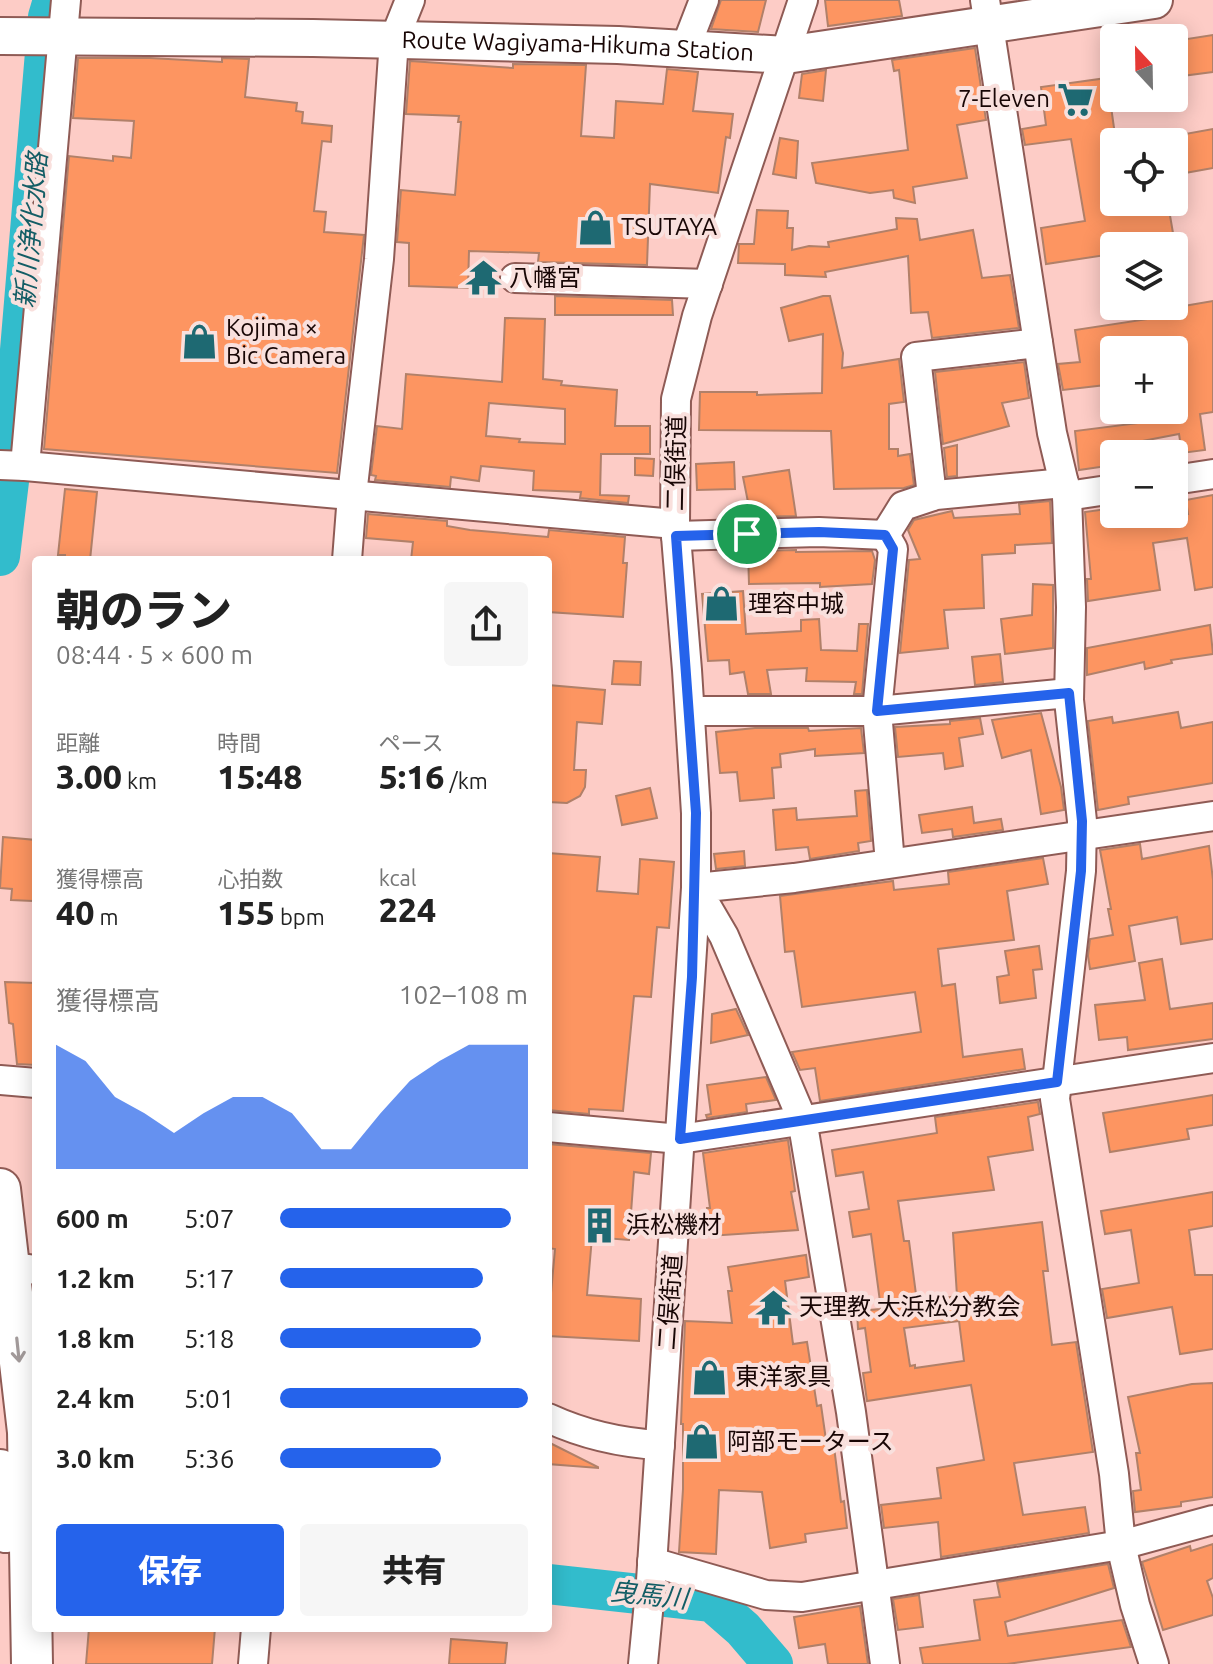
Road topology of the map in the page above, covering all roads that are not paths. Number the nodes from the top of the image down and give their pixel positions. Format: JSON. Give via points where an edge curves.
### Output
{"nodes":[{"id":1,"x":66,"y":0,"type":"edge"},
{"id":2,"x":410,"y":0,"type":"edge"},
{"id":3,"x":704,"y":0,"type":"edge"},
{"id":4,"x":803,"y":0,"type":"edge"},
{"id":5,"x":1154,"y":0,"type":"edge"},
{"id":6,"x":987,"y":12,"type":"edge"},
{"id":7,"x":52,"y":35,"type":"junction"},
{"id":8,"x":0,"y":36,"type":"edge"},
{"id":9,"x":394,"y":40,"type":"junction"},
{"id":10,"x":685,"y":49,"type":"junction"},
{"id":11,"x":786,"y":55,"type":"junction"},
{"id":12,"x":515,"y":278,"type":"dead end"},
{"id":13,"x":708,"y":284,"type":"junction"},
{"id":14,"x":1038,"y":343,"type":"junction"},
{"id":15,"x":12,"y":466,"type":"edge"},
{"id":16,"x":1213,"y":474,"type":"edge"},
{"id":17,"x":1188,"y":478,"type":"edge"},
{"id":18,"x":1100,"y":489,"type":"edge"},
{"id":19,"x":1066,"y":490,"type":"junction"},
{"id":20,"x":352,"y":495,"type":"junction"},
{"id":21,"x":932,"y":496,"type":"junction"},
{"id":22,"x":675,"y":530,"type":"junction"},
{"id":23,"x":885,"y":535,"type":"junction"},
{"id":24,"x":347,"y":556,"type":"edge"},
{"id":25,"x":1069,"y":693,"type":"junction"},
{"id":26,"x":690,"y":711,"type":"junction"},
{"id":27,"x":877,"y":711,"type":"junction"},
{"id":28,"x":1213,"y":816,"type":"edge"},
{"id":29,"x":1081,"y":835,"type":"junction"},
{"id":30,"x":890,"y":863,"type":"junction"},
{"id":31,"x":696,"y":888,"type":"junction"},
{"id":32,"x":1213,"y":1058,"type":"edge"},
{"id":33,"x":0,"y":1080,"type":"edge"},
{"id":34,"x":1057,"y":1082,"type":"junction"},
{"id":35,"x":32,"y":1083,"type":"edge"},
{"id":36,"x":802,"y":1119,"type":"junction"},
{"id":37,"x":552,"y":1127,"type":"edge"},
{"id":38,"x":680,"y":1139,"type":"junction"},
{"id":39,"x":0,"y":1189,"type":"edge"},
{"id":40,"x":15,"y":1268,"type":"edge"},
{"id":41,"x":552,"y":1420,"type":"edge"},
{"id":42,"x":660,"y":1445,"type":"junction"},
{"id":43,"x":0,"y":1470,"type":"edge"},
{"id":44,"x":1213,"y":1520,"type":"edge"},
{"id":45,"x":1121,"y":1545,"type":"junction"},
{"id":46,"x":652,"y":1572,"type":"junction"},
{"id":47,"x":874,"y":1587,"type":"junction"},
{"id":48,"x":256,"y":1632,"type":"edge"},
{"id":49,"x":11,"y":1664,"type":"edge"},
{"id":50,"x":32,"y":1664,"type":"edge"},
{"id":51,"x":253,"y":1664,"type":"edge"},
{"id":52,"x":643,"y":1664,"type":"edge"},
{"id":53,"x":885,"y":1664,"type":"edge"},
{"id":54,"x":1154,"y":1664,"type":"edge"}],
"edges":[{"from":1,"to":7,"type":"street"},
{"from":2,"to":9,"type":"street"},
{"from":3,"to":10,"type":"street"},
{"from":4,"to":11,"type":"street","name":"二俣街道"},
{"from":5,"to":6,"type":"main road","name":"Route Wagiyama-Hikuma Station"},
{"from":6,"to":11,"type":"main road","name":"Route Wagiyama-Hikuma Station"},
{"from":6,"to":14,"type":"street"},
{"from":7,"to":8,"type":"main road","name":"Route Wagiyama-Hikuma Station"},
{"from":7,"to":9,"type":"main road","name":"Route Wagiyama-Hikuma Station"},
{"from":7,"to":15,"type":"street"},
{"from":9,"to":10,"type":"main road","name":"Route Wagiyama-Hikuma Station"},
{"from":9,"to":20,"type":"street","via":[[379,259]]},
{"from":10,"to":11,"type":"main road","name":"Route Wagiyama-Hikuma Station"},
{"from":11,"to":13,"type":"street","name":"二俣街道"},
{"from":12,"to":13,"type":"street"},
{"from":13,"to":22,"type":"street","name":"二俣街道","via":[[676,399]]},
{"from":14,"to":19,"type":"street"},
{"from":14,"to":21,"type":"street","via":[[916,357]]},
{"from":15,"to":20,"type":"street"},
{"from":16,"to":17,"type":"street"},
{"from":18,"to":19,"type":"street"},
{"from":19,"to":21,"type":"street"},
{"from":19,"to":25,"type":"street"},
{"from":20,"to":22,"type":"street"},
{"from":20,"to":24,"type":"street"},
{"from":21,"to":23,"type":"street","via":[[903,506]]},
{"from":22,"to":23,"type":"street"},
{"from":22,"to":26,"type":"street","name":"二俣街道"},
{"from":23,"to":27,"type":"street","via":[[893,549]]},
{"from":25,"to":27,"type":"street"},
{"from":25,"to":29,"type":"street"},
{"from":26,"to":27,"type":"street"},
{"from":26,"to":31,"type":"street","name":"二俣街道"},
{"from":27,"to":30,"type":"street"},
{"from":28,"to":29,"type":"street"},
{"from":29,"to":30,"type":"street"},
{"from":29,"to":34,"type":"street"},
{"from":30,"to":31,"type":"street"},
{"from":31,"to":36,"type":"street","via":[[724,936]]},
{"from":31,"to":38,"type":"street","name":"二俣街道"},
{"from":32,"to":34,"type":"street"},
{"from":33,"to":35,"type":"street"},
{"from":34,"to":36,"type":"street"},
{"from":34,"to":45,"type":"street","via":[[1055,1099]]},
{"from":36,"to":38,"type":"street"},
{"from":36,"to":47,"type":"street"},
{"from":37,"to":38,"type":"street"},
{"from":38,"to":42,"type":"street","name":"二俣街道"},
{"from":39,"to":40,"type":"highway"},
{"from":40,"to":50,"type":"highway","one_way":true,"via":[[28,1432]]},
{"from":41,"to":42,"type":"street","via":[[621,1443]]},
{"from":42,"to":46,"type":"street","name":"二俣街道"},
{"from":43,"to":49,"type":"highway"},
{"from":44,"to":45,"type":"street"},
{"from":45,"to":47,"type":"street"},
{"from":45,"to":54,"type":"street"},
{"from":46,"to":47,"type":"street","via":[[777,1598]]},
{"from":46,"to":52,"type":"street","name":"二俣街道"},
{"from":47,"to":53,"type":"street"},
{"from":48,"to":51,"type":"street"}]}
